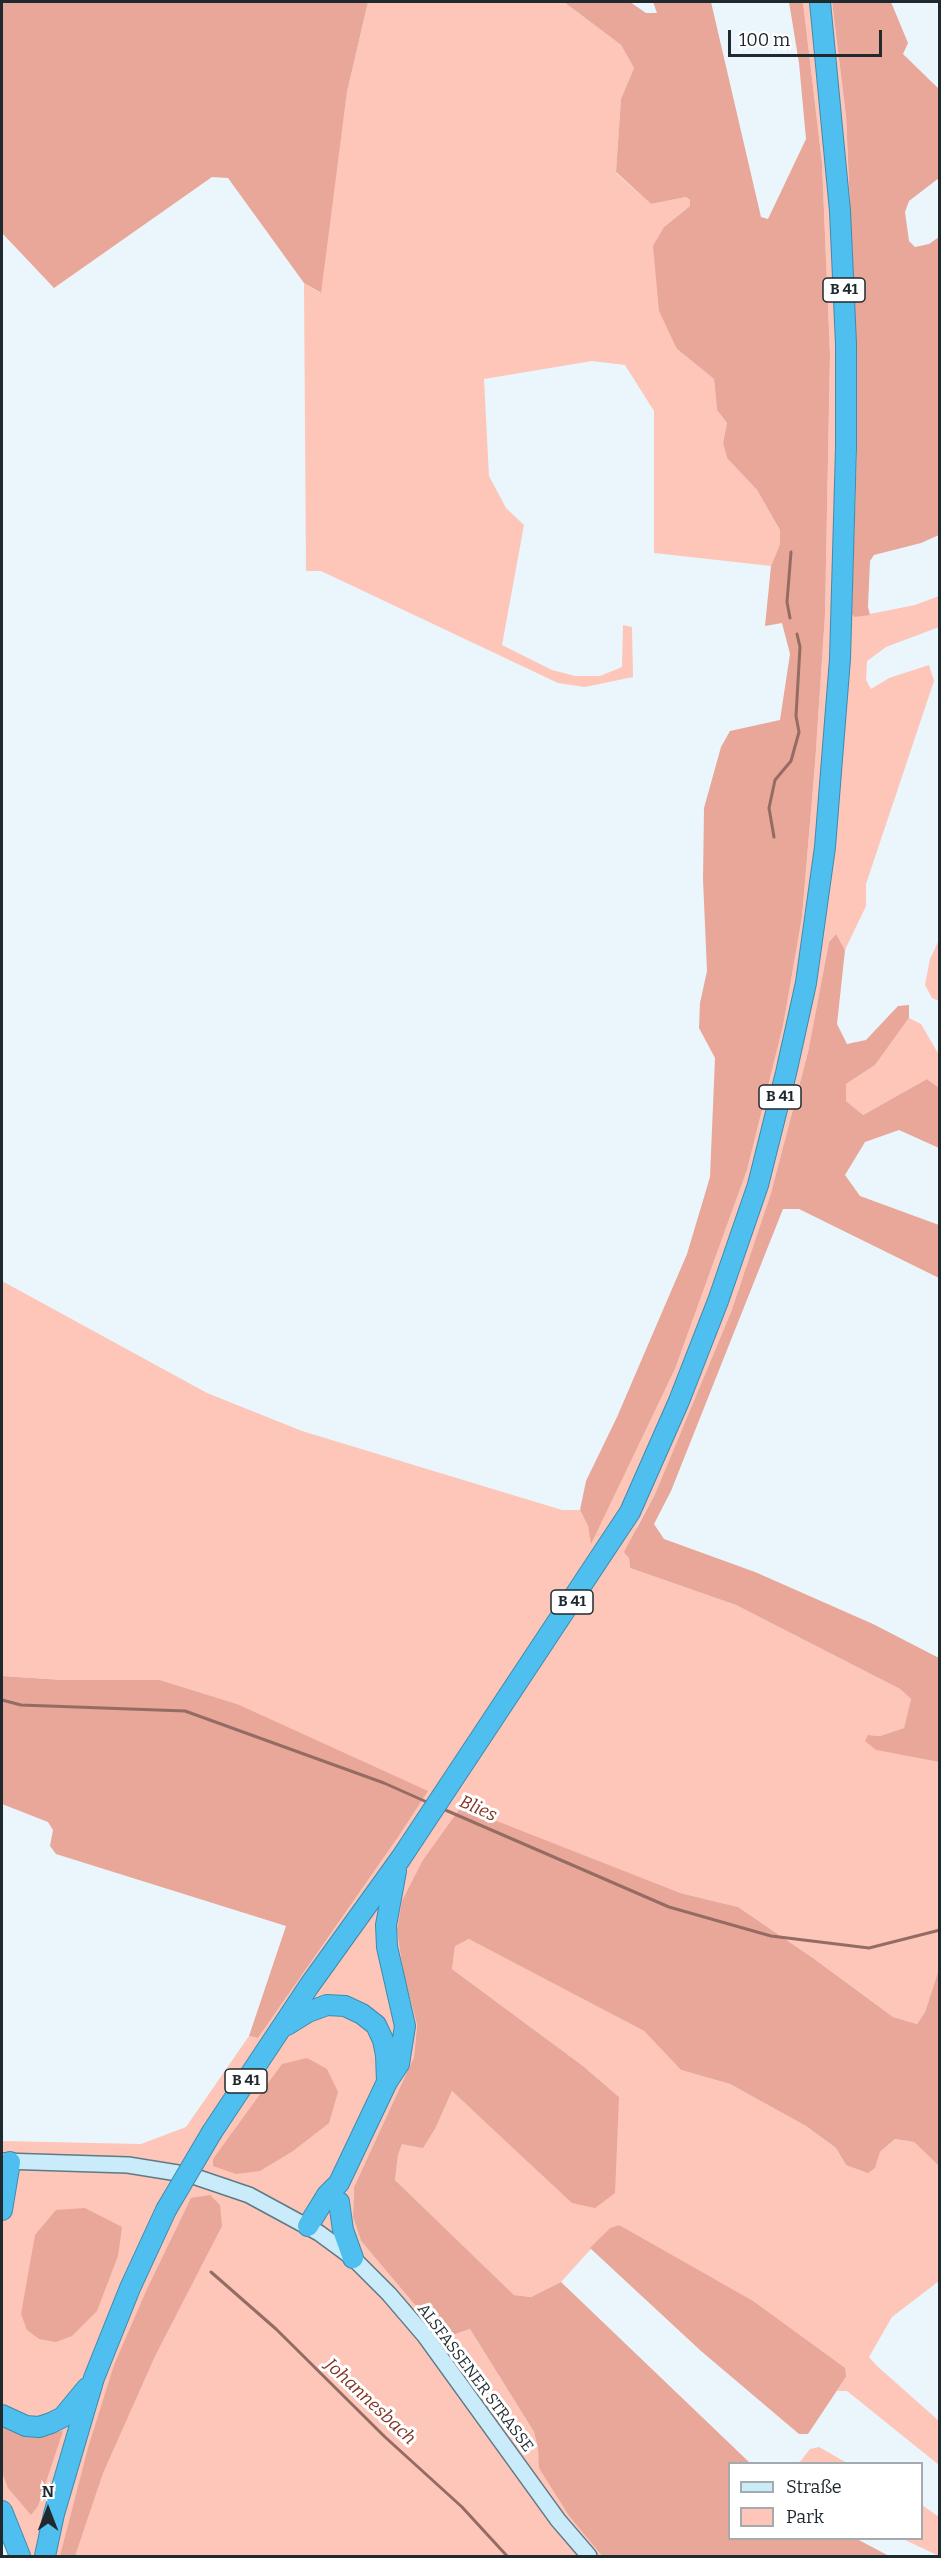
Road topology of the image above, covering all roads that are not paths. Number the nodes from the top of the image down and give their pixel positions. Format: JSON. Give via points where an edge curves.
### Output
{"nodes":[{"id":1,"x":820,"y":2,"type":"edge"},
{"id":2,"x":399,"y":1862,"type":"junction"},
{"id":3,"x":279,"y":2030,"type":"junction"},
{"id":4,"x":387,"y":2082,"type":"junction"},
{"id":5,"x":6,"y":2162,"type":"edge"},
{"id":6,"x":339,"y":2193,"type":"junction"},
{"id":7,"x":2,"y":2210,"type":"edge"},
{"id":8,"x":314,"y":2229,"type":"junction"},
{"id":9,"x":352,"y":2259,"type":"junction"},
{"id":10,"x":94,"y":2378,"type":"junction"},
{"id":11,"x":2,"y":2415,"type":"edge"},
{"id":12,"x":2,"y":2511,"type":"edge"},
{"id":13,"x":20,"y":2556,"type":"edge"},
{"id":14,"x":45,"y":2556,"type":"edge"},
{"id":15,"x":589,"y":2556,"type":"edge"}],
"edges":[{"from":1,"to":2,"type":"highway","number":"B 41","via":[[839,199],[846,344],[840,659],[824,857],[806,983],[786,1073],[758,1185],[718,1301],[630,1512]]},
{"from":2,"to":3,"type":"highway","number":"B 41"},
{"from":2,"to":4,"type":"highway","via":[[386,1925],[387,1947],[405,2026],[399,2064]]},
{"from":3,"to":4,"type":"highway","via":[[327,2005],[345,2006],[362,2014],[376,2025],[383,2040]]},
{"from":3,"to":10,"type":"highway","number":"B 41","bridge":true,"via":[[166,2210]]},
{"from":4,"to":6,"type":"highway"},
{"from":5,"to":7,"type":"highway"},
{"from":5,"to":8,"type":"main road","name":"ALSFASSENER STRASSE","via":[[128,2165],[190,2175],[249,2195]]},
{"from":6,"to":8,"type":"highway"},
{"from":6,"to":9,"type":"highway","via":[[343,2230]]},
{"from":8,"to":9,"type":"main road","name":"ALSFASSENER STRASSE"},
{"from":9,"to":15,"type":"main road","name":"ALSFASSENER STRASSE","via":[[425,2336],[558,2520]]},
{"from":10,"to":11,"type":"highway","via":[[73,2407],[51,2424],[26,2426]]},
{"from":10,"to":14,"type":"highway","number":"B 41"},
{"from":12,"to":13,"type":"highway"}]}
